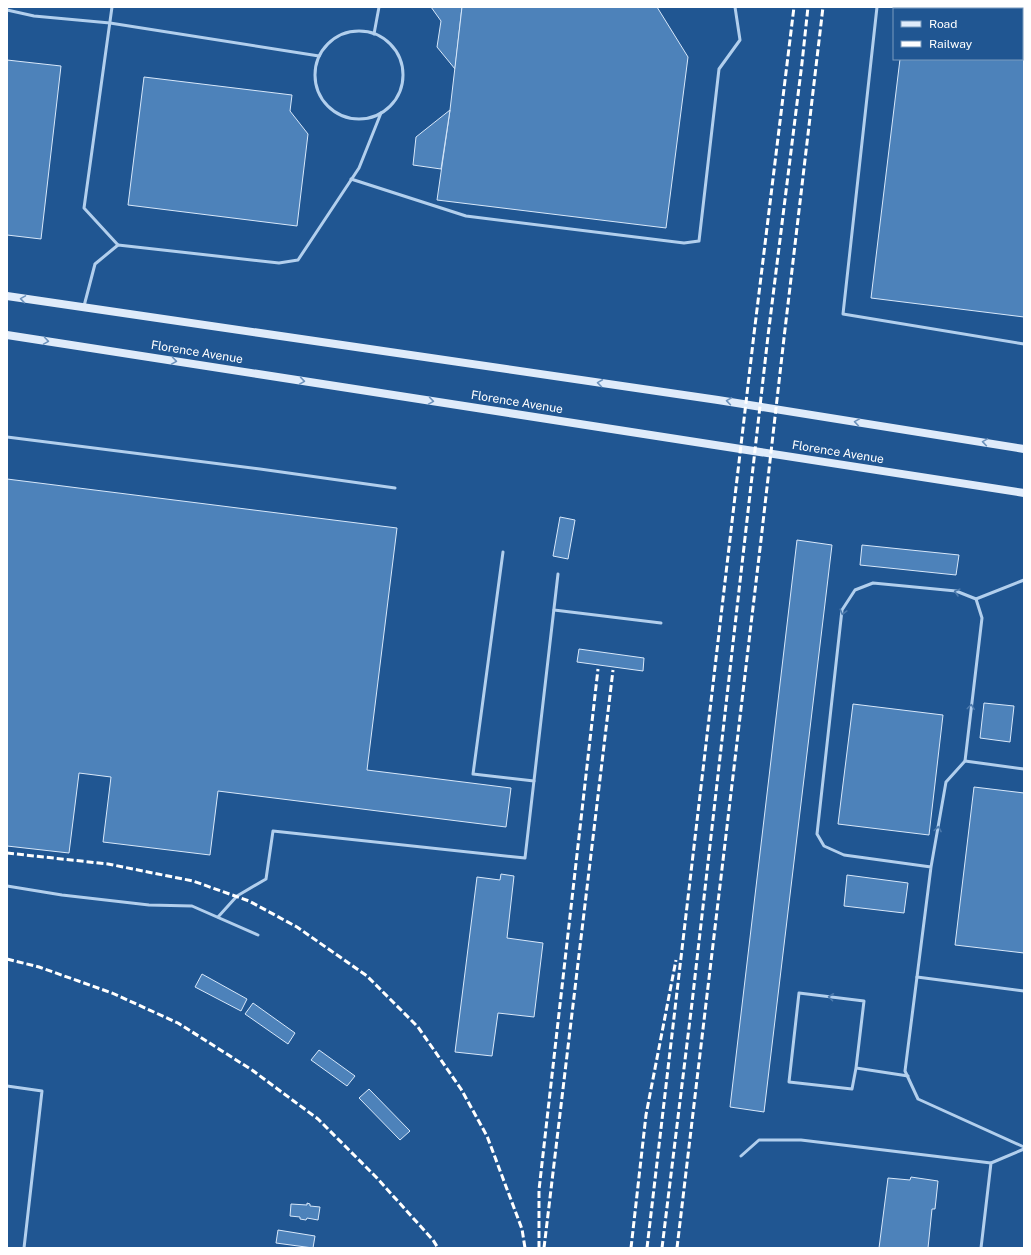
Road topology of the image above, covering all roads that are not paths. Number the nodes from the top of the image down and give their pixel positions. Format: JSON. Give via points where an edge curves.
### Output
{"nodes":[{"id":1,"x":112,"y":7,"type":"edge"},
{"id":2,"x":378,"y":7,"type":"edge"},
{"id":3,"x":735,"y":7,"type":"edge"},
{"id":4,"x":877,"y":7,"type":"edge"},
{"id":5,"x":7,"y":10,"type":"edge"},
{"id":6,"x":110,"y":23,"type":"junction"},
{"id":7,"x":374,"y":34,"type":"junction"},
{"id":8,"x":319,"y":56,"type":"junction"},
{"id":9,"x":380,"y":112,"type":"junction"},
{"id":10,"x":351,"y":179,"type":"junction"},
{"id":11,"x":118,"y":245,"type":"junction"},
{"id":12,"x":7,"y":296,"type":"edge"},
{"id":13,"x":83,"y":308,"type":"junction"},
{"id":14,"x":7,"y":335,"type":"edge"},
{"id":15,"x":1024,"y":344,"type":"edge"},
{"id":16,"x":7,"y":437,"type":"edge"},
{"id":17,"x":1024,"y":448,"type":"edge"},
{"id":18,"x":395,"y":488,"type":"dead end"},
{"id":19,"x":1024,"y":493,"type":"edge"},
{"id":20,"x":503,"y":552,"type":"dead end"},
{"id":21,"x":558,"y":574,"type":"dead end"},
{"id":22,"x":1024,"y":580,"type":"edge"},
{"id":23,"x":976,"y":599,"type":"junction"},
{"id":24,"x":554,"y":610,"type":"junction"},
{"id":25,"x":661,"y":623,"type":"dead end"},
{"id":26,"x":965,"y":761,"type":"junction"},
{"id":27,"x":1024,"y":769,"type":"edge"},
{"id":28,"x":534,"y":782,"type":"junction"},
{"id":29,"x":931,"y":867,"type":"junction"},
{"id":30,"x":7,"y":886,"type":"edge"},
{"id":31,"x":218,"y":917,"type":"junction"},
{"id":32,"x":258,"y":935,"type":"dead end"},
{"id":33,"x":918,"y":978,"type":"junction"},
{"id":34,"x":1024,"y":991,"type":"edge"},
{"id":35,"x":856,"y":1068,"type":"junction"},
{"id":36,"x":908,"y":1076,"type":"junction"},
{"id":37,"x":7,"y":1086,"type":"edge"},
{"id":38,"x":1024,"y":1148,"type":"edge"},
{"id":39,"x":741,"y":1156,"type":"dead end"},
{"id":40,"x":991,"y":1163,"type":"junction"},
{"id":41,"x":24,"y":1248,"type":"edge"},
{"id":42,"x":981,"y":1248,"type":"edge"}],
"edges":[{"from":1,"to":6,"type":"lane"},
{"from":2,"to":7,"type":"lane"},
{"from":3,"to":10,"type":"lane","via":[[740,40],[719,69],[699,240],[684,243],[466,216]]},
{"from":4,"to":15,"type":"lane","via":[[843,314]]},
{"from":5,"to":6,"type":"lane","via":[[34,16]]},
{"from":6,"to":8,"type":"lane"},
{"from":6,"to":11,"type":"lane","via":[[84,208]]},
{"from":7,"to":8,"type":"lane","via":[[352,31],[339,36],[327,44]]},
{"from":7,"to":9,"type":"lane","via":[[392,46],[399,58],[402,72],[401,86],[396,99],[386,110]]},
{"from":8,"to":9,"type":"lane","via":[[315,70],[315,85],[321,98],[331,109],[344,116],[358,119]]},
{"from":9,"to":10,"type":"lane","via":[[359,168]]},
{"from":10,"to":11,"type":"lane","via":[[298,260],[279,263]]},
{"from":11,"to":13,"type":"lane","via":[[95,264]]},
{"from":13,"to":12,"type":"main road","one_way":true},
{"from":17,"to":13,"type":"main road","one_way":true,"via":[[710,398]]},
{"from":14,"to":19,"type":"main road","name":"Florence Avenue","one_way":true},
{"from":16,"to":18,"type":"lane"},
{"from":20,"to":28,"type":"lane","via":[[473,774]]},
{"from":21,"to":24,"type":"lane"},
{"from":22,"to":23,"type":"lane"},
{"from":26,"to":23,"type":"lane","one_way":true,"via":[[982,618]]},
{"from":23,"to":29,"type":"lane","one_way":true,"via":[[956,591],[873,583],[854,590],[842,610],[817,834],[824,846],[844,855]]},
{"from":24,"to":25,"type":"lane"},
{"from":24,"to":28,"type":"lane"},
{"from":26,"to":27,"type":"lane"},
{"from":29,"to":26,"type":"lane","one_way":true,"via":[[946,782]]},
{"from":28,"to":31,"type":"lane","via":[[524,858],[273,831],[266,879],[237,896]]},
{"from":29,"to":33,"type":"lane"},
{"from":30,"to":31,"type":"lane","via":[[149,905],[192,906]]},
{"from":31,"to":32,"type":"lane"},
{"from":33,"to":34,"type":"lane"},
{"from":33,"to":36,"type":"lane","via":[[905,1071]]},
{"from":35,"to":35,"type":"lane","one_way":true,"via":[[864,1001],[799,993],[789,1082],[852,1090]]},
{"from":35,"to":36,"type":"lane"},
{"from":36,"to":38,"type":"lane","via":[[918,1099]]},
{"from":37,"to":41,"type":"lane","via":[[42,1091]]},
{"from":38,"to":40,"type":"lane"},
{"from":39,"to":40,"type":"lane","via":[[760,1140],[801,1140]]},
{"from":40,"to":42,"type":"lane"}]}
